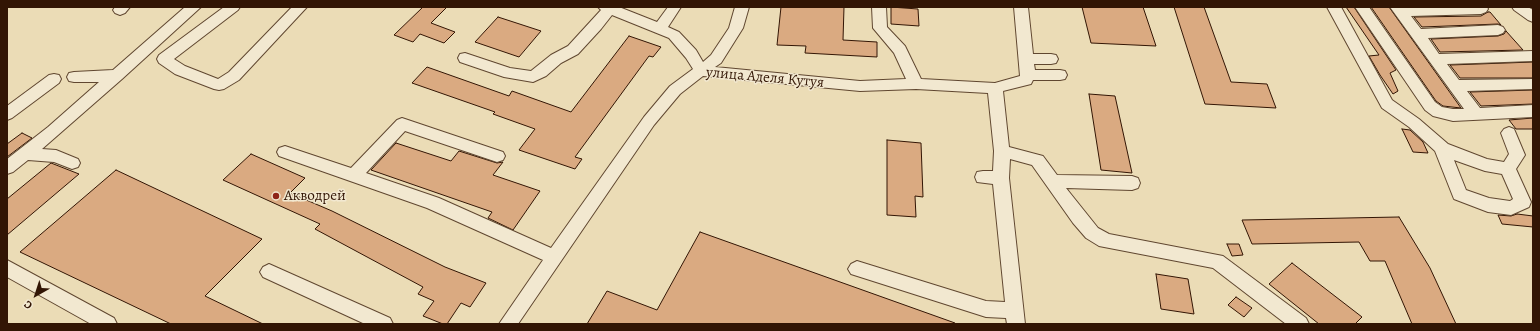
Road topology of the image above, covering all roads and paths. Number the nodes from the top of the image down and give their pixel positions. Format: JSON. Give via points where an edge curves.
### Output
{"nodes":[{"id":1,"x":194,"y":7,"type":"edge"},
{"id":2,"x":233,"y":7,"type":"edge"},
{"id":3,"x":300,"y":7,"type":"edge"},
{"id":4,"x":742,"y":7,"type":"edge"},
{"id":5,"x":879,"y":7,"type":"edge"},
{"id":6,"x":1021,"y":7,"type":"edge"},
{"id":7,"x":1334,"y":7,"type":"edge"},
{"id":8,"x":1362,"y":7,"type":"edge"},
{"id":9,"x":1519,"y":7,"type":"edge"},
{"id":10,"x":607,"y":8,"type":"edge"},
{"id":11,"x":675,"y":8,"type":"dead end"},
{"id":12,"x":1398,"y":9,"type":"edge"},
{"id":13,"x":1481,"y":9,"type":"dead end"},
{"id":14,"x":1533,"y":17,"type":"edge"},
{"id":15,"x":659,"y":29,"type":"junction"},
{"id":16,"x":1498,"y":30,"type":"dead end"},
{"id":17,"x":1416,"y":34,"type":"junction"},
{"id":18,"x":1533,"y":56,"type":"edge"},
{"id":19,"x":465,"y":58,"type":"dead end"},
{"id":20,"x":1051,"y":58,"type":"dead end"},
{"id":21,"x":1027,"y":59,"type":"junction"},
{"id":22,"x":1435,"y":59,"type":"junction"},
{"id":23,"x":701,"y":71,"type":"junction"},
{"id":24,"x":117,"y":75,"type":"junction"},
{"id":25,"x":1028,"y":75,"type":"junction"},
{"id":26,"x":1060,"y":76,"type":"dead end"},
{"id":27,"x":74,"y":77,"type":"dead end"},
{"id":28,"x":54,"y":79,"type":"dead end"},
{"id":29,"x":916,"y":84,"type":"junction"},
{"id":30,"x":1533,"y":84,"type":"edge"},
{"id":31,"x":1455,"y":86,"type":"junction"},
{"id":32,"x":995,"y":88,"type":"junction"},
{"id":33,"x":1533,"y":111,"type":"edge"},
{"id":34,"x":1474,"y":113,"type":"junction"},
{"id":35,"x":7,"y":114,"type":"edge"},
{"id":36,"x":1509,"y":134,"type":"dead end"},
{"id":37,"x":1442,"y":148,"type":"junction"},
{"id":38,"x":1002,"y":151,"type":"junction"},
{"id":39,"x":284,"y":152,"type":"dead end"},
{"id":40,"x":24,"y":154,"type":"junction"},
{"id":41,"x":497,"y":156,"type":"dead end"},
{"id":42,"x":72,"y":163,"type":"dead end"},
{"id":43,"x":7,"y":168,"type":"edge"},
{"id":44,"x":1508,"y":169,"type":"junction"},
{"id":45,"x":354,"y":176,"type":"junction"},
{"id":46,"x":983,"y":177,"type":"dead end"},
{"id":47,"x":1001,"y":178,"type":"junction"},
{"id":48,"x":1052,"y":181,"type":"junction"},
{"id":49,"x":1132,"y":183,"type":"dead end"},
{"id":50,"x":555,"y":256,"type":"junction"},
{"id":51,"x":7,"y":268,"type":"edge"},
{"id":52,"x":857,"y":269,"type":"dead end"},
{"id":53,"x":269,"y":272,"type":"dead end"},
{"id":54,"x":1016,"y":317,"type":"edge"},
{"id":55,"x":107,"y":324,"type":"edge"},
{"id":56,"x":384,"y":324,"type":"edge"},
{"id":57,"x":508,"y":324,"type":"edge"},
{"id":58,"x":1300,"y":324,"type":"edge"}],
"edges":[{"from":1,"to":24,"type":"street"},
{"from":2,"to":3,"type":"street","via":[[164,59],[180,70],[219,85],[234,76]]},
{"from":4,"to":23,"type":"street","via":[[736,28],[716,59]]},
{"from":5,"to":29,"type":"street","via":[[880,28],[900,50]]},
{"from":6,"to":21,"type":"street"},
{"from":7,"to":37,"type":"street","via":[[1387,104],[1414,123]]},
{"from":8,"to":34,"type":"street","via":[[1430,106],[1438,112],[1453,115]]},
{"from":9,"to":14,"type":"street"},
{"from":10,"to":15,"type":"street"},
{"from":10,"to":19,"type":"street","via":[[596,26],[573,50],[556,59],[533,77]]},
{"from":11,"to":15,"type":"street"},
{"from":12,"to":13,"type":"street"},
{"from":12,"to":17,"type":"street"},
{"from":15,"to":23,"type":"street","via":[[674,35],[691,54]]},
{"from":16,"to":17,"type":"street"},
{"from":17,"to":22,"type":"street"},
{"from":18,"to":22,"type":"street"},
{"from":20,"to":21,"type":"street"},
{"from":21,"to":25,"type":"street"},
{"from":22,"to":31,"type":"street"},
{"from":23,"to":29,"type":"street","name":"улица Аделя Кутуя","via":[[860,86]]},
{"from":23,"to":50,"type":"street","name":"улица Аделя Кутуя","via":[[675,90],[649,121]]},
{"from":24,"to":27,"type":"street"},
{"from":24,"to":40,"type":"street"},
{"from":25,"to":26,"type":"street"},
{"from":25,"to":32,"type":"street","name":"улица Аделя Кутуя","via":[[1026,80]]},
{"from":28,"to":35,"type":"street"},
{"from":29,"to":32,"type":"street","name":"улица Аделя Кутуя"},
{"from":30,"to":31,"type":"street"},
{"from":31,"to":34,"type":"street"},
{"from":32,"to":38,"type":"street"},
{"from":33,"to":34,"type":"street"},
{"from":36,"to":44,"type":"street","via":[[1517,155]]},
{"from":37,"to":44,"type":"street","via":[[1485,165]]},
{"from":37,"to":44,"type":"street","via":[[1460,194],[1488,205],[1511,208],[1523,202]]},
{"from":38,"to":47,"type":"street"},
{"from":38,"to":48,"type":"street","via":[[1037,160]]},
{"from":39,"to":45,"type":"street"},
{"from":40,"to":42,"type":"street","via":[[56,156]]},
{"from":40,"to":43,"type":"street"},
{"from":41,"to":45,"type":"street","via":[[402,124]]},
{"from":45,"to":50,"type":"street","via":[[433,203]]},
{"from":46,"to":47,"type":"street"},
{"from":47,"to":54,"type":"street"},
{"from":48,"to":49,"type":"street"},
{"from":48,"to":58,"type":"street","via":[[1079,218],[1092,233],[1104,241],[1217,262]]},
{"from":50,"to":57,"type":"street","name":"улица Аделя Кутуя"},
{"from":51,"to":55,"type":"street"},
{"from":52,"to":54,"type":"street"},
{"from":53,"to":56,"type":"street"}]}
